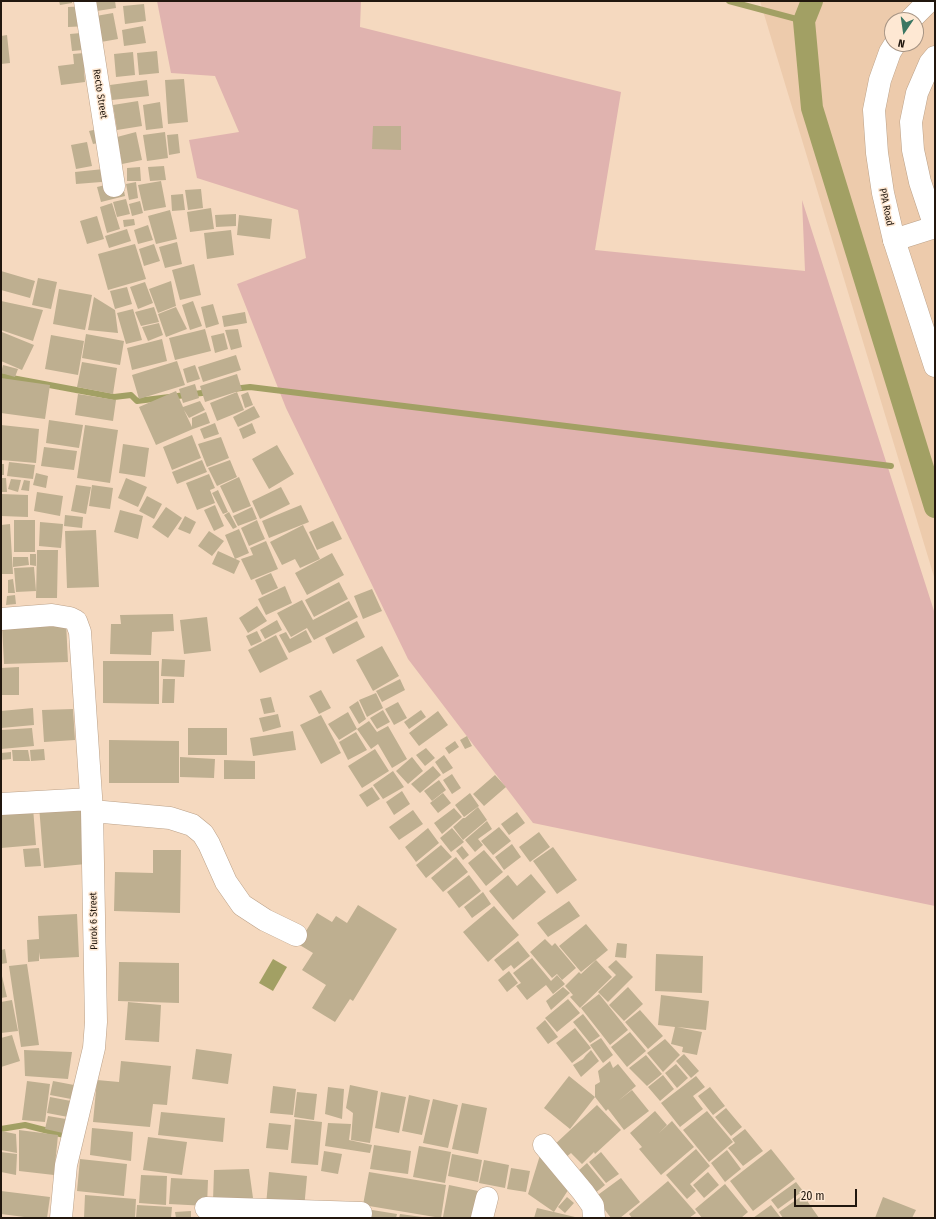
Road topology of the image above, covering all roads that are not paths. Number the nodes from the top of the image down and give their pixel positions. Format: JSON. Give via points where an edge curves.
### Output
{"nodes":[{"id":1,"x":85,"y":1,"type":"edge"},
{"id":2,"x":929,"y":1,"type":"edge"},
{"id":3,"x":918,"y":12,"type":"edge"},
{"id":4,"x":890,"y":52,"type":"edge"},
{"id":5,"x":935,"y":57,"type":"edge"},
{"id":6,"x":114,"y":186,"type":"dead end"},
{"id":7,"x":935,"y":227,"type":"edge"},
{"id":8,"x":894,"y":240,"type":"junction"},
{"id":9,"x":935,"y":366,"type":"edge"},
{"id":10,"x":1,"y":619,"type":"edge"},
{"id":11,"x":1,"y":804,"type":"edge"},
{"id":12,"x":91,"y":805,"type":"junction"},
{"id":13,"x":296,"y":935,"type":"dead end"},
{"id":14,"x":544,"y":1145,"type":"dead end"},
{"id":15,"x":206,"y":1208,"type":"dead end"},
{"id":16,"x":61,"y":1218,"type":"edge"},
{"id":17,"x":360,"y":1218,"type":"edge"},
{"id":18,"x":594,"y":1218,"type":"edge"}],
"edges":[{"from":1,"to":6,"type":"main road","name":"Recto Street"},
{"from":2,"to":3,"type":"main road"},
{"from":4,"to":8,"type":"main road","name":"PPA Road","via":[[880,80],[874,110],[876,153]]},
{"from":5,"to":7,"type":"main road","via":[[917,94],[911,122],[913,150],[920,182]]},
{"from":7,"to":8,"type":"main road"},
{"from":8,"to":9,"type":"main road","name":"PPA Road"},
{"from":10,"to":12,"type":"main road","name":"Purok 6 Street","via":[[52,615],[76,621],[80,632]]},
{"from":11,"to":12,"type":"main road"},
{"from":12,"to":13,"type":"main road","via":[[170,818],[192,825],[203,834],[226,882],[242,904],[265,920]]},
{"from":12,"to":16,"type":"main road","name":"Purok 6 Street","via":[[96,1022],[66,1165]]},
{"from":14,"to":18,"type":"main road","via":[[593,1206]]},
{"from":15,"to":17,"type":"main road","via":[[361,1213]]}]}
